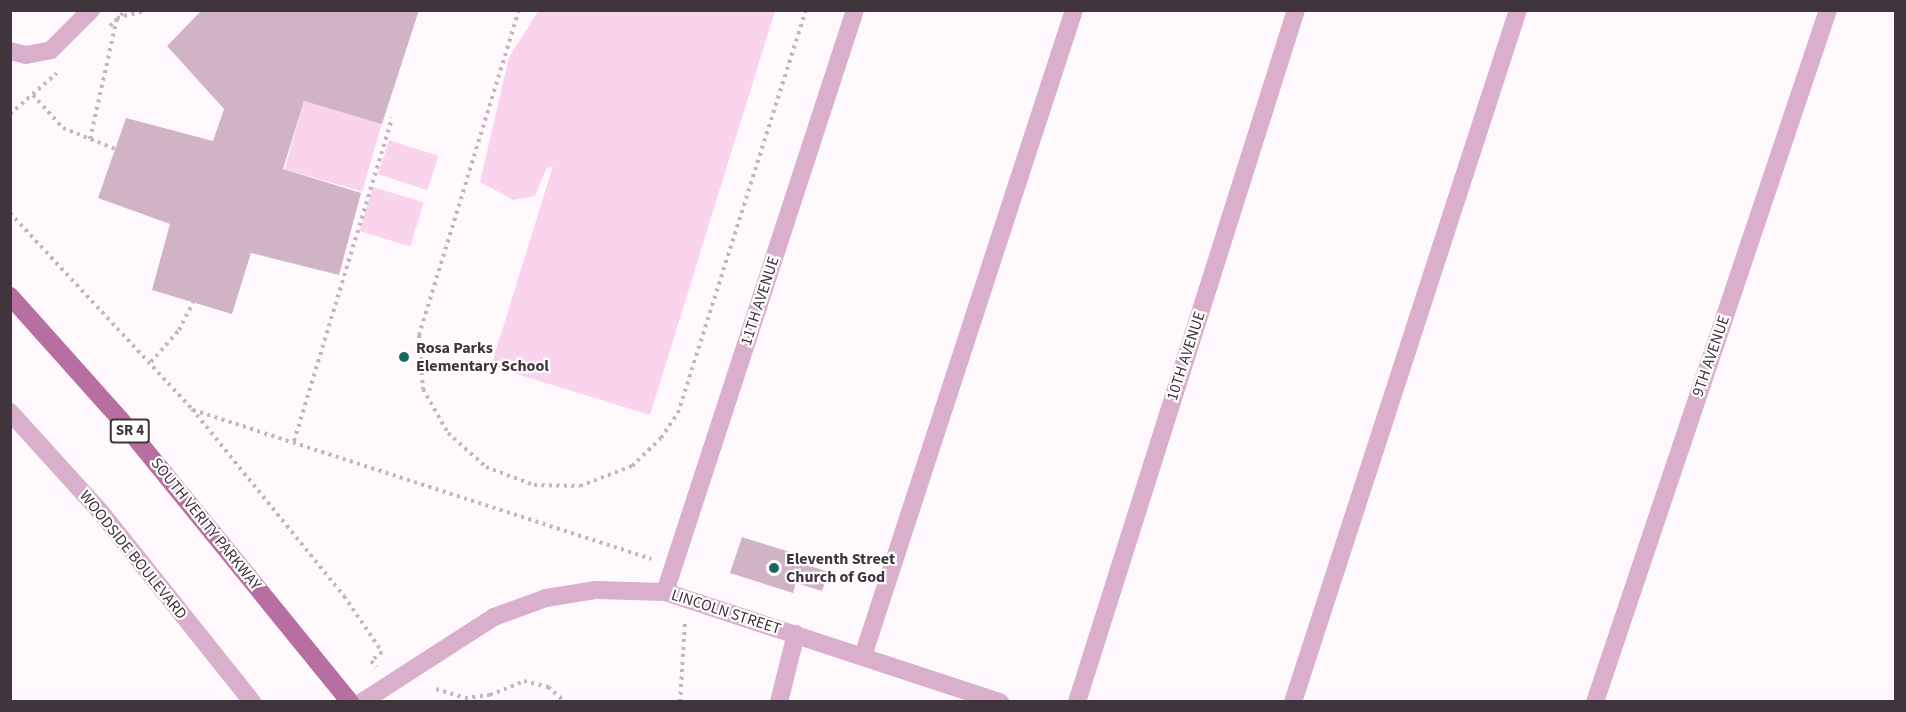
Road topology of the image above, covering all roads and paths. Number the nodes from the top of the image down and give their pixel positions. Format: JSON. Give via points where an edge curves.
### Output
{"nodes":[{"id":1,"x":91,"y":10,"type":"edge"},
{"id":2,"x":147,"y":10,"type":"edge"},
{"id":3,"x":519,"y":10,"type":"edge"},
{"id":4,"x":806,"y":10,"type":"edge"},
{"id":5,"x":855,"y":10,"type":"edge"},
{"id":6,"x":1074,"y":10,"type":"edge"},
{"id":7,"x":1296,"y":10,"type":"edge"},
{"id":8,"x":1518,"y":10,"type":"edge"},
{"id":9,"x":1828,"y":10,"type":"edge"},
{"id":10,"x":10,"y":51,"type":"edge"},
{"id":11,"x":33,"y":95,"type":"dead end"},
{"id":12,"x":392,"y":118,"type":"dead end"},
{"id":13,"x":90,"y":139,"type":"junction"},
{"id":14,"x":115,"y":149,"type":"dead end"},
{"id":15,"x":10,"y":213,"type":"edge"},
{"id":16,"x":10,"y":296,"type":"edge"},
{"id":17,"x":193,"y":302,"type":"dead end"},
{"id":18,"x":150,"y":362,"type":"junction"},
{"id":19,"x":192,"y":410,"type":"junction"},
{"id":20,"x":10,"y":412,"type":"edge"},
{"id":21,"x":294,"y":441,"type":"junction"},
{"id":22,"x":651,"y":559,"type":"dead end"},
{"id":23,"x":665,"y":592,"type":"junction"},
{"id":24,"x":685,"y":623,"type":"dead end"},
{"id":25,"x":796,"y":634,"type":"junction"},
{"id":26,"x":863,"y":656,"type":"junction"},
{"id":27,"x":371,"y":661,"type":"dead end"},
{"id":28,"x":436,"y":688,"type":"dead end"},
{"id":29,"x":252,"y":702,"type":"edge"},
{"id":30,"x":350,"y":702,"type":"edge"},
{"id":31,"x":362,"y":702,"type":"edge"},
{"id":32,"x":565,"y":702,"type":"edge"},
{"id":33,"x":680,"y":702,"type":"edge"},
{"id":34,"x":779,"y":702,"type":"edge"},
{"id":35,"x":1000,"y":702,"type":"edge"},
{"id":36,"x":1077,"y":702,"type":"edge"},
{"id":37,"x":1293,"y":702,"type":"edge"},
{"id":38,"x":1595,"y":702,"type":"edge"}],
"edges":[{"from":1,"to":10,"type":"street","via":[[51,50],[26,55]]},
{"from":2,"to":13,"type":"path","via":[[117,18]]},
{"from":3,"to":4,"type":"path","via":[[419,336],[423,389],[448,433],[486,466],[534,485],[580,486],[632,466],[661,438],[678,413]]},
{"from":5,"to":23,"type":"street","name":"11TH AVENUE"},
{"from":6,"to":26,"type":"street"},
{"from":7,"to":36,"type":"street","name":"10TH AVENUE"},
{"from":8,"to":37,"type":"street"},
{"from":9,"to":38,"type":"street","name":"9TH AVENUE"},
{"from":11,"to":13,"type":"path","via":[[63,128]]},
{"from":12,"to":21,"type":"path"},
{"from":13,"to":14,"type":"path"},
{"from":15,"to":18,"type":"path"},
{"from":16,"to":30,"type":"main road","name":"SOUTH VERITY PARKWAY","number":"SR 4","via":[[120,419]]},
{"from":17,"to":18,"type":"path","via":[[179,330]]},
{"from":18,"to":19,"type":"path"},
{"from":19,"to":21,"type":"path"},
{"from":19,"to":27,"type":"path","via":[[344,596],[382,652]]},
{"from":20,"to":29,"type":"street","name":"WOODSIDE BOULEVARD","via":[[99,510]]},
{"from":21,"to":22,"type":"path"},
{"from":23,"to":25,"type":"street","name":"LINCOLN STREET"},
{"from":23,"to":31,"type":"street","name":"LINCOLN STREET","via":[[596,590],[518,607],[454,640]]},
{"from":24,"to":33,"type":"path"},
{"from":25,"to":26,"type":"street","name":"LINCOLN STREET"},
{"from":25,"to":34,"type":"street"},
{"from":26,"to":35,"type":"street","name":"LINCOLN STREET"},
{"from":28,"to":32,"type":"path","via":[[465,698],[490,695],[524,681],[548,687]]}]}
